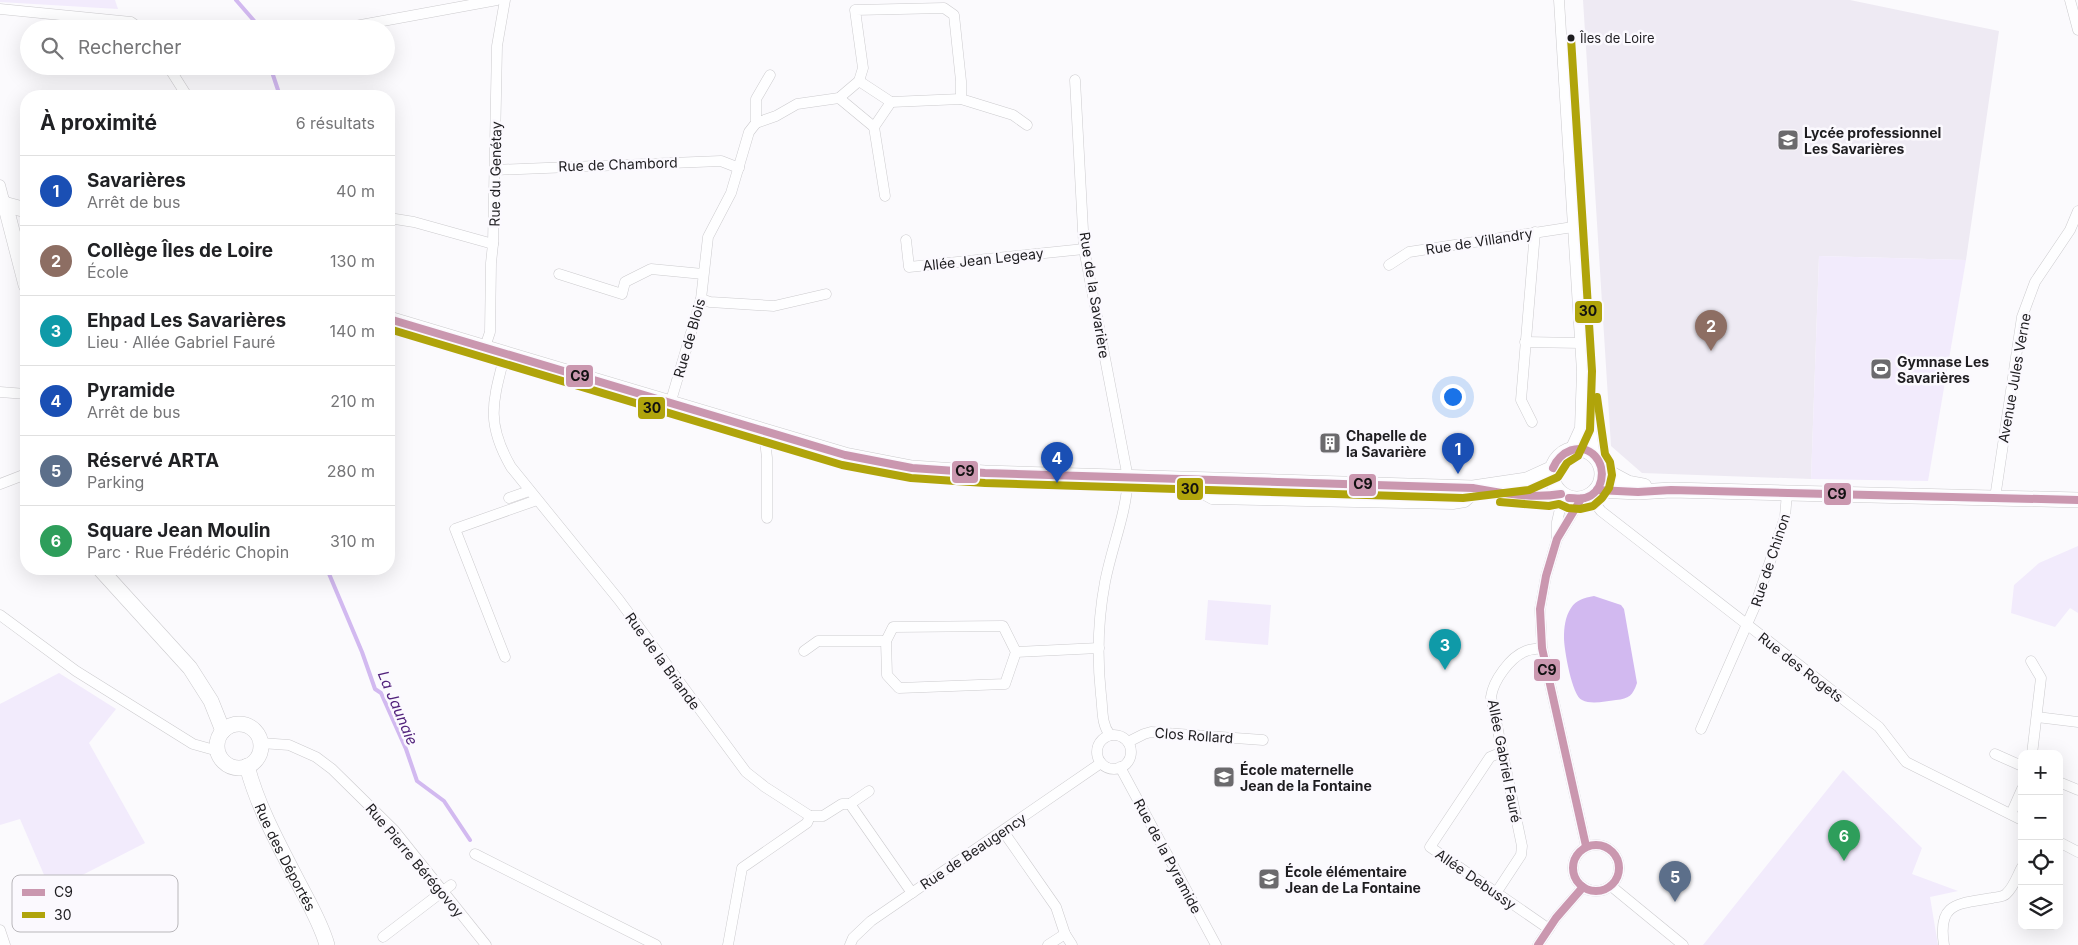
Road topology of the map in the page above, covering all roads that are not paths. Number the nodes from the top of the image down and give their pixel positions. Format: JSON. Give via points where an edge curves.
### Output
{"nodes":[{"id":1,"x":497,"y":0,"type":"edge"},
{"id":2,"x":505,"y":0,"type":"edge"},
{"id":3,"x":1559,"y":0,"type":"edge"},
{"id":4,"x":2070,"y":0,"type":"edge"},
{"id":5,"x":0,"y":9,"type":"edge"},
{"id":6,"x":111,"y":20,"type":"edge"},
{"id":7,"x":388,"y":20,"type":"edge"},
{"id":8,"x":2077,"y":26,"type":"edge"},
{"id":9,"x":175,"y":75,"type":"edge"},
{"id":10,"x":770,"y":75,"type":"dead end"},
{"id":11,"x":1075,"y":80,"type":"dead end"},
{"id":12,"x":859,"y":81,"type":"junction"},
{"id":13,"x":183,"y":90,"type":"edge"},
{"id":14,"x":839,"y":98,"type":"junction"},
{"id":15,"x":961,"y":99,"type":"junction"},
{"id":16,"x":891,"y":102,"type":"junction"},
{"id":17,"x":756,"y":123,"type":"junction"},
{"id":18,"x":1027,"y":125,"type":"dead end"},
{"id":19,"x":874,"y":127,"type":"junction"},
{"id":20,"x":740,"y":168,"type":"junction"},
{"id":21,"x":494,"y":170,"type":"junction"},
{"id":22,"x":0,"y":185,"type":"edge"},
{"id":23,"x":885,"y":196,"type":"dead end"},
{"id":24,"x":2,"y":203,"type":"edge"},
{"id":25,"x":20,"y":208,"type":"edge"},
{"id":26,"x":2078,"y":211,"type":"edge"},
{"id":27,"x":395,"y":219,"type":"edge"},
{"id":28,"x":1573,"y":227,"type":"junction"},
{"id":29,"x":1535,"y":232,"type":"junction"},
{"id":30,"x":906,"y":240,"type":"dead end"},
{"id":31,"x":494,"y":244,"type":"junction"},
{"id":32,"x":1084,"y":249,"type":"junction"},
{"id":33,"x":20,"y":264,"type":"edge"},
{"id":34,"x":1388,"y":266,"type":"dead end"},
{"id":35,"x":559,"y":274,"type":"dead end"},
{"id":36,"x":703,"y":274,"type":"junction"},
{"id":37,"x":826,"y":294,"type":"dead end"},
{"id":38,"x":701,"y":299,"type":"junction"},
{"id":39,"x":395,"y":321,"type":"edge"},
{"id":40,"x":1525,"y":342,"type":"junction"},
{"id":41,"x":1581,"y":343,"type":"junction"},
{"id":42,"x":485,"y":347,"type":"junction"},
{"id":43,"x":505,"y":354,"type":"junction"},
{"id":44,"x":1582,"y":372,"type":"junction"},
{"id":45,"x":0,"y":392,"type":"edge"},
{"id":46,"x":20,"y":394,"type":"edge"},
{"id":47,"x":670,"y":404,"type":"junction"},
{"id":48,"x":1532,"y":422,"type":"dead end"},
{"id":49,"x":764,"y":432,"type":"junction"},
{"id":50,"x":1570,"y":450,"type":"junction"},
{"id":51,"x":1599,"y":463,"type":"junction"},
{"id":52,"x":1553,"y":468,"type":"junction"},
{"id":53,"x":20,"y":476,"type":"edge"},
{"id":54,"x":1128,"y":478,"type":"junction"},
{"id":55,"x":0,"y":484,"type":"edge"},
{"id":56,"x":1476,"y":489,"type":"junction"},
{"id":57,"x":1671,"y":490,"type":"junction"},
{"id":58,"x":529,"y":491,"type":"junction"},
{"id":59,"x":1788,"y":493,"type":"junction"},
{"id":60,"x":1562,"y":495,"type":"junction"},
{"id":61,"x":1590,"y":495,"type":"junction"},
{"id":62,"x":508,"y":498,"type":"dead end"},
{"id":63,"x":1995,"y":498,"type":"junction"},
{"id":64,"x":537,"y":500,"type":"junction"},
{"id":65,"x":2078,"y":500,"type":"edge"},
{"id":66,"x":766,"y":518,"type":"dead end"},
{"id":67,"x":1557,"y":539,"type":"junction"},
{"id":68,"x":108,"y":575,"type":"edge"},
{"id":69,"x":0,"y":615,"type":"edge"},
{"id":70,"x":1748,"y":626,"type":"junction"},
{"id":71,"x":886,"y":641,"type":"junction"},
{"id":72,"x":1099,"y":648,"type":"junction"},
{"id":73,"x":1542,"y":648,"type":"junction"},
{"id":74,"x":804,"y":651,"type":"dead end"},
{"id":75,"x":1016,"y":652,"type":"junction"},
{"id":76,"x":505,"y":657,"type":"dead end"},
{"id":77,"x":2031,"y":660,"type":"dead end"},
{"id":78,"x":211,"y":701,"type":"junction"},
{"id":79,"x":2037,"y":717,"type":"junction"},
{"id":80,"x":2078,"y":722,"type":"edge"},
{"id":81,"x":238,"y":724,"type":"junction"},
{"id":82,"x":1701,"y":728,"type":"dead end"},
{"id":83,"x":223,"y":731,"type":"junction"},
{"id":84,"x":1110,"y":735,"type":"junction"},
{"id":85,"x":1263,"y":740,"type":"dead end"},
{"id":86,"x":1128,"y":742,"type":"junction"},
{"id":87,"x":261,"y":743,"type":"junction"},
{"id":88,"x":2033,"y":750,"type":"edge"},
{"id":89,"x":218,"y":751,"type":"junction"},
{"id":90,"x":1502,"y":752,"type":"junction"},
{"id":91,"x":1995,"y":754,"type":"dead end"},
{"id":92,"x":1101,"y":763,"type":"junction"},
{"id":93,"x":2018,"y":764,"type":"edge"},
{"id":94,"x":247,"y":766,"type":"junction"},
{"id":95,"x":1120,"y":767,"type":"junction"},
{"id":96,"x":2063,"y":784,"type":"edge"},
{"id":97,"x":2078,"y":790,"type":"edge"},
{"id":98,"x":869,"y":792,"type":"dead end"},
{"id":99,"x":2019,"y":795,"type":"edge"},
{"id":100,"x":850,"y":804,"type":"junction"},
{"id":101,"x":2011,"y":814,"type":"junction"},
{"id":102,"x":810,"y":816,"type":"junction"},
{"id":103,"x":2018,"y":818,"type":"edge"},
{"id":104,"x":1003,"y":831,"type":"junction"},
{"id":105,"x":2063,"y":844,"type":"edge"},
{"id":106,"x":1586,"y":846,"type":"junction"},
{"id":107,"x":2078,"y":852,"type":"edge"},
{"id":108,"x":475,"y":854,"type":"dead end"},
{"id":109,"x":2018,"y":875,"type":"edge"},
{"id":110,"x":1611,"y":886,"type":"junction"},
{"id":111,"x":1583,"y":887,"type":"junction"},
{"id":112,"x":447,"y":889,"type":"junction"},
{"id":113,"x":912,"y":893,"type":"junction"},
{"id":114,"x":1496,"y":893,"type":"junction"},
{"id":115,"x":1549,"y":929,"type":"junction"},
{"id":116,"x":0,"y":930,"type":"edge"},
{"id":117,"x":1065,"y":934,"type":"junction"},
{"id":118,"x":383,"y":937,"type":"dead end"},
{"id":119,"x":4,"y":945,"type":"edge"},
{"id":120,"x":327,"y":945,"type":"edge"},
{"id":121,"x":486,"y":945,"type":"edge"},
{"id":122,"x":656,"y":945,"type":"edge"},
{"id":123,"x":728,"y":945,"type":"edge"},
{"id":124,"x":850,"y":945,"type":"edge"},
{"id":125,"x":1048,"y":945,"type":"edge"},
{"id":126,"x":1072,"y":945,"type":"edge"},
{"id":127,"x":1216,"y":945,"type":"edge"},
{"id":128,"x":1538,"y":945,"type":"edge"},
{"id":129,"x":1683,"y":945,"type":"edge"},
{"id":130,"x":1944,"y":945,"type":"edge"}],
"edges":[{"from":1,"to":7,"type":"street"},
{"from":2,"to":21,"type":"street","name":"Rue du Genétay","via":[[497,46]]},
{"from":3,"to":28,"type":"street"},
{"from":4,"to":8,"type":"street"},
{"from":5,"to":6,"type":"street"},
{"from":9,"to":13,"type":"street"},
{"from":10,"to":17,"type":"street","name":"Rue de Blois","via":[[756,99]]},
{"from":11,"to":32,"type":"street","name":"Rue de la Savarière"},
{"from":12,"to":14,"type":"street"},
{"from":12,"to":15,"type":"street","via":[[863,68],[855,10],[944,8],[954,15]]},
{"from":12,"to":16,"type":"street"},
{"from":14,"to":17,"type":"street","via":[[797,104]]},
{"from":14,"to":19,"type":"street"},
{"from":15,"to":16,"type":"street"},
{"from":15,"to":18,"type":"street","via":[[1013,115]]},
{"from":16,"to":19,"type":"street"},
{"from":17,"to":20,"type":"street","name":"Rue de Blois","via":[[749,132]]},
{"from":19,"to":23,"type":"street"},
{"from":20,"to":21,"type":"street","name":"Rue de Chambord","via":[[721,161]]},
{"from":20,"to":36,"type":"street","name":"Rue de Blois","via":[[708,237]]},
{"from":21,"to":31,"type":"street","name":"Rue du Genétay"},
{"from":22,"to":24,"type":"street"},
{"from":24,"to":25,"type":"street"},
{"from":24,"to":33,"type":"street"},
{"from":26,"to":63,"type":"street","name":"Avenue Jules Verne","via":[[2070,230],[2035,282],[2022,317]]},
{"from":27,"to":31,"type":"street"},
{"from":28,"to":29,"type":"street","name":"Rue de Villandry"},
{"from":28,"to":41,"type":"street"},
{"from":29,"to":34,"type":"street","name":"Rue de Villandry","via":[[1409,252]]},
{"from":29,"to":40,"type":"street"},
{"from":30,"to":32,"type":"street","name":"Allée Jean Legeay","via":[[909,267]]},
{"from":31,"to":42,"type":"street","name":"Rue du Genétay","via":[[490,332]]},
{"from":32,"to":54,"type":"street","name":"Rue de la Savarière"},
{"from":35,"to":36,"type":"street","via":[[622,294],[625,282],[651,269]]},
{"from":36,"to":38,"type":"street","name":"Rue de Blois"},
{"from":37,"to":38,"type":"street","via":[[774,306]]},
{"from":38,"to":47,"type":"street","name":"Rue de Blois"},
{"from":39,"to":42,"type":"street"},
{"from":40,"to":41,"type":"street"},
{"from":40,"to":48,"type":"street","via":[[1521,400]]},
{"from":41,"to":44,"type":"street"},
{"from":42,"to":43,"type":"street"},
{"from":43,"to":47,"type":"street"},
{"from":43,"to":58,"type":"street","name":"Rue de la Briande","via":[[493,399],[494,425],[499,447]]},
{"from":44,"to":50,"type":"street","via":[[1580,428]]},
{"from":44,"to":51,"type":"street"},
{"from":45,"to":46,"type":"street"},
{"from":47,"to":49,"type":"street"},
{"from":49,"to":54,"type":"street","via":[[845,455],[912,468]]},
{"from":49,"to":66,"type":"street"},
{"from":50,"to":51,"type":"street","via":[[1583,450]]},
{"from":50,"to":52,"type":"street","via":[[1560,456]]},
{"from":51,"to":57,"type":"street","via":[[1628,483]]},
{"from":51,"to":61,"type":"street","via":[[1602,480]]},
{"from":52,"to":56,"type":"street","via":[[1526,480]]},
{"from":52,"to":60,"type":"street","via":[[1553,482]]},
{"from":53,"to":55,"type":"street"},
{"from":54,"to":56,"type":"street"},
{"from":54,"to":72,"type":"street","via":[[1127,499],[1105,581]]},
{"from":56,"to":60,"type":"street"},
{"from":57,"to":59,"type":"street"},
{"from":57,"to":61,"type":"street"},
{"from":58,"to":62,"type":"street"},
{"from":58,"to":64,"type":"street","name":"Rue de la Briande"},
{"from":59,"to":63,"type":"street"},
{"from":59,"to":70,"type":"street","name":"Rue de Chinon","via":[[1785,517]]},
{"from":60,"to":61,"type":"street","via":[[1571,499]]},
{"from":60,"to":67,"type":"street","via":[[1556,522]]},
{"from":61,"to":67,"type":"street"},
{"from":61,"to":70,"type":"street","name":"Rue des Rogets","via":[[1601,511]]},
{"from":63,"to":65,"type":"street"},
{"from":64,"to":76,"type":"street","via":[[455,530]]},
{"from":64,"to":102,"type":"street","name":"Rue de la Briande","via":[[619,600],[746,772]]},
{"from":67,"to":73,"type":"street","via":[[1540,609]]},
{"from":68,"to":78,"type":"street","via":[[190,668]]},
{"from":69,"to":89,"type":"street","via":[[76,671],[193,744]]},
{"from":70,"to":82,"type":"street","name":"Rue de Chinon"},
{"from":70,"to":101,"type":"street","name":"Rue des Rogets","via":[[1879,727],[1906,762]]},
{"from":71,"to":74,"type":"street","via":[[818,641]]},
{"from":71,"to":75,"type":"street","via":[[893,627],[1003,626]]},
{"from":71,"to":75,"type":"street","via":[[887,674],[899,688],[1005,684]]},
{"from":72,"to":75,"type":"street"},
{"from":72,"to":84,"type":"street","via":[[1104,728]]},
{"from":73,"to":90,"type":"street","name":"Allée Gabriel Fauré","via":[[1525,651],[1512,660],[1492,688]]},
{"from":73,"to":106,"type":"street"},
{"from":77,"to":79,"type":"street","via":[[2041,678]]},
{"from":78,"to":81,"type":"street"},
{"from":78,"to":83,"type":"street"},
{"from":79,"to":80,"type":"street"},
{"from":79,"to":88,"type":"street"},
{"from":81,"to":83,"type":"street"},
{"from":81,"to":87,"type":"street","via":[[251,727]]},
{"from":83,"to":89,"type":"street","via":[[218,740]]},
{"from":84,"to":86,"type":"street"},
{"from":84,"to":92,"type":"street","via":[[1097,747]]},
{"from":85,"to":86,"type":"street","name":"Clos Rollard","via":[[1151,732]]},
{"from":86,"to":95,"type":"street","via":[[1130,758]]},
{"from":87,"to":94,"type":"street","via":[[258,756]]},
{"from":87,"to":112,"type":"street","name":"Rue Pierre Bérégovoy","via":[[289,745],[316,757],[332,769],[394,830]]},
{"from":89,"to":94,"type":"street","via":[[229,765]]},
{"from":90,"to":114,"type":"street","name":"Allée Gabriel Fauré","via":[[1522,846],[1521,855]]},
{"from":90,"to":114,"type":"street","name":"Allée Debussy","via":[[1490,757],[1430,846]]},
{"from":91,"to":93,"type":"street"},
{"from":92,"to":95,"type":"street","via":[[1110,768]]},
{"from":92,"to":104,"type":"street","name":"Rue de Beaugency"},
{"from":94,"to":120,"type":"street","name":"Rue des Déportés","via":[[252,784],[321,926]]},
{"from":95,"to":127,"type":"street","name":"Rue de la Pyramide"},
{"from":96,"to":97,"type":"street"},
{"from":98,"to":100,"type":"street"},
{"from":99,"to":101,"type":"street"},
{"from":100,"to":102,"type":"street","via":[[842,804],[823,816]]},
{"from":100,"to":113,"type":"street"},
{"from":101,"to":103,"type":"street","name":"Rue des Rogets"},
{"from":102,"to":123,"type":"street","via":[[807,823],[742,868]]},
{"from":104,"to":113,"type":"street","name":"Rue de Beaugency"},
{"from":104,"to":117,"type":"street","via":[[1056,907]]},
{"from":105,"to":107,"type":"street"},
{"from":106,"to":110,"type":"street","via":[[1602,845],[1616,856],[1619,870]]},
{"from":106,"to":111,"type":"street","via":[[1576,854],[1572,867]]},
{"from":108,"to":122,"type":"street"},
{"from":109,"to":130,"type":"street","via":[[2005,896],[1955,905],[1945,914],[1941,928]]},
{"from":110,"to":111,"type":"street","via":[[1598,891]]},
{"from":110,"to":129,"type":"street"},
{"from":111,"to":115,"type":"street"},
{"from":112,"to":118,"type":"street"},
{"from":112,"to":121,"type":"street","name":"Rue Pierre Bérégovoy"},
{"from":113,"to":124,"type":"street","name":"Rue de Beaugency","via":[[871,921]]},
{"from":114,"to":115,"type":"street","name":"Allée Debussy"},
{"from":115,"to":128,"type":"street"},
{"from":116,"to":119,"type":"street"},
{"from":117,"to":125,"type":"street"},
{"from":117,"to":126,"type":"street"}]}
